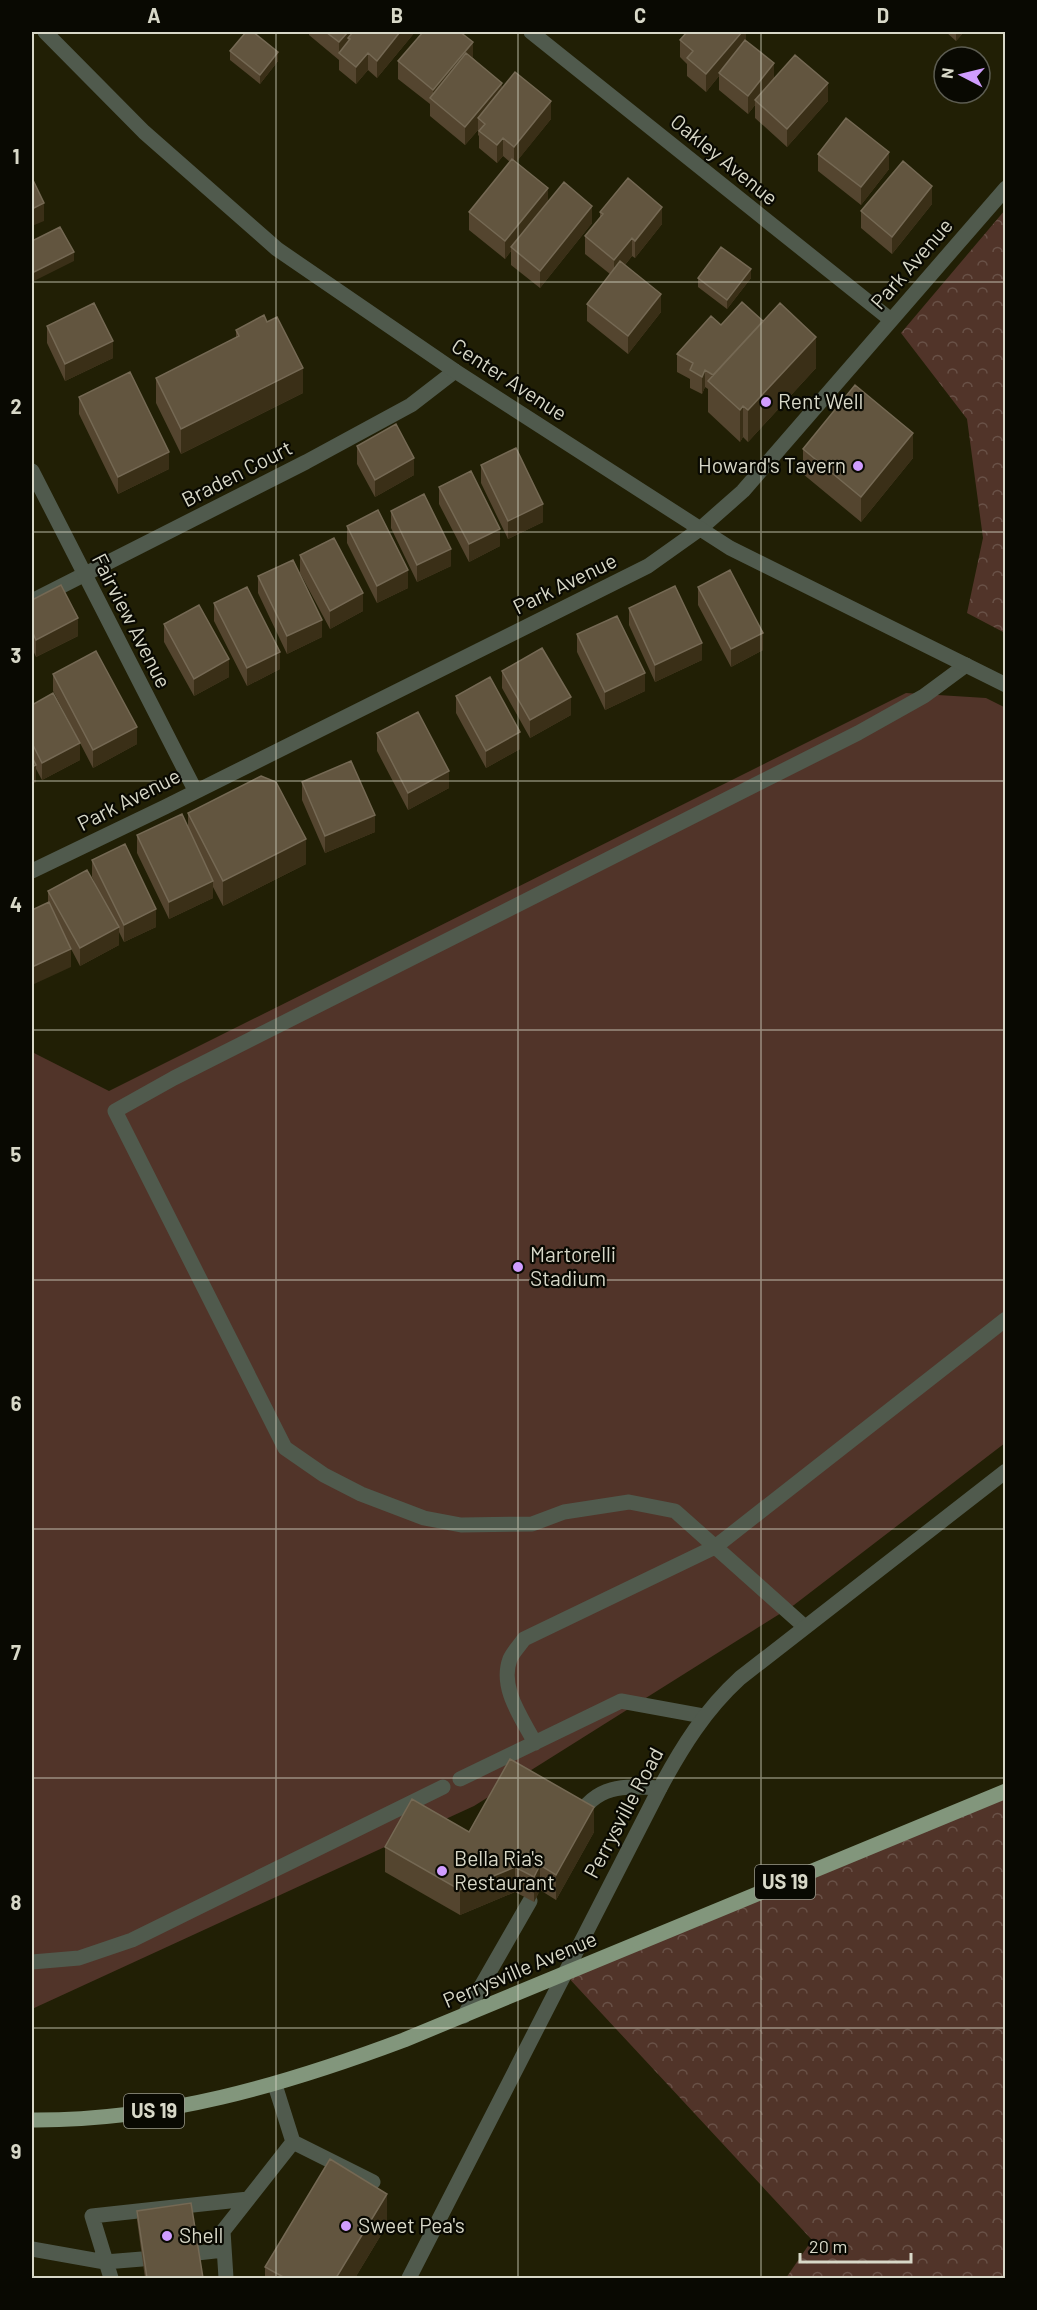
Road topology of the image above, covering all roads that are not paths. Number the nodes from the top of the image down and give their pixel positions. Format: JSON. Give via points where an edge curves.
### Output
{"nodes":[{"id":1,"x":45,"y":32,"type":"edge"},
{"id":2,"x":531,"y":32,"type":"edge"},
{"id":3,"x":1005,"y":188,"type":"edge"},
{"id":4,"x":891,"y":320,"type":"junction"},
{"id":5,"x":455,"y":371,"type":"junction"},
{"id":6,"x":32,"y":471,"type":"edge"},
{"id":7,"x":700,"y":530,"type":"junction"},
{"id":8,"x":83,"y":576,"type":"junction"},
{"id":9,"x":32,"y":601,"type":"edge"},
{"id":10,"x":966,"y":665,"type":"junction"},
{"id":11,"x":1005,"y":685,"type":"edge"},
{"id":12,"x":195,"y":790,"type":"junction"},
{"id":13,"x":32,"y":871,"type":"edge"},
{"id":14,"x":1005,"y":1319,"type":"edge"},
{"id":15,"x":1005,"y":1471,"type":"edge"},
{"id":16,"x":715,"y":1547,"type":"junction"},
{"id":17,"x":805,"y":1627,"type":"junction"},
{"id":18,"x":703,"y":1716,"type":"junction"},
{"id":19,"x":535,"y":1743,"type":"junction"},
{"id":20,"x":460,"y":1779,"type":"dead end"},
{"id":21,"x":443,"y":1787,"type":"dead end"},
{"id":22,"x":660,"y":1788,"type":"junction"},
{"id":23,"x":1005,"y":1791,"type":"edge"},
{"id":24,"x":575,"y":1821,"type":"edge"},
{"id":25,"x":530,"y":1901,"type":"edge"},
{"id":26,"x":32,"y":1962,"type":"edge"},
{"id":27,"x":565,"y":1974,"type":"junction"},
{"id":28,"x":464,"y":2016,"type":"junction"},
{"id":29,"x":275,"y":2085,"type":"junction"},
{"id":30,"x":32,"y":2120,"type":"edge"},
{"id":31,"x":293,"y":2142,"type":"junction"},
{"id":32,"x":373,"y":2182,"type":"edge"},
{"id":33,"x":248,"y":2199,"type":"junction"},
{"id":34,"x":32,"y":2249,"type":"edge"},
{"id":35,"x":224,"y":2250,"type":"junction"},
{"id":36,"x":197,"y":2253,"type":"edge"},
{"id":37,"x":142,"y":2259,"type":"edge"},
{"id":38,"x":105,"y":2262,"type":"junction"},
{"id":39,"x":111,"y":2278,"type":"edge"},
{"id":40,"x":226,"y":2278,"type":"edge"},
{"id":41,"x":409,"y":2278,"type":"edge"}],
"edges":[{"from":1,"to":5,"type":"street","name":"Center Avenue","via":[[144,132],[277,249]]},
{"from":2,"to":4,"type":"street","name":"Oakley Avenue"},
{"from":3,"to":4,"type":"street","name":"Park Avenue"},
{"from":4,"to":7,"type":"street","name":"Park Avenue","via":[[743,491]]},
{"from":5,"to":7,"type":"street","name":"Center Avenue"},
{"from":5,"to":8,"type":"street","name":"Braden Court","via":[[411,405]]},
{"from":6,"to":8,"type":"street","name":"Fairview Avenue"},
{"from":7,"to":10,"type":"street","name":"Center Avenue"},
{"from":7,"to":12,"type":"street","name":"Park Avenue","via":[[648,566]]},
{"from":8,"to":9,"type":"street","name":"Braden Court"},
{"from":8,"to":12,"type":"street","name":"Fairview Avenue"},
{"from":10,"to":11,"type":"street","name":"Center Avenue"},
{"from":10,"to":16,"type":"street","via":[[924,696],[858,733],[174,1078],[115,1112],[285,1448],[361,1494],[424,1518],[461,1526],[532,1524],[564,1512],[629,1502],[675,1511]]},
{"from":12,"to":13,"type":"street","name":"Park Avenue"},
{"from":14,"to":16,"type":"street"},
{"from":15,"to":17,"type":"street","name":"Perrysville Road"},
{"from":16,"to":17,"type":"street"},
{"from":16,"to":19,"type":"street","via":[[524,1639],[510,1658],[506,1682]]},
{"from":17,"to":18,"type":"street","name":"Perrysville Road","via":[[740,1678]]},
{"from":18,"to":19,"type":"street","via":[[621,1701]]},
{"from":18,"to":22,"type":"street","name":"Perrysville Road"},
{"from":19,"to":20,"type":"street"},
{"from":21,"to":26,"type":"street","via":[[132,1940],[79,1959]]},
{"from":22,"to":24,"type":"street","via":[[612,1789],[583,1807]]},
{"from":22,"to":27,"type":"street","name":"Perrysville Road"},
{"from":23,"to":27,"type":"main road","name":"Perrysville Avenue","number":"US 19"},
{"from":25,"to":28,"type":"street"},
{"from":27,"to":28,"type":"main road","name":"Perrysville Avenue","number":"US 19"},
{"from":27,"to":41,"type":"street","name":"Perrysville Road"},
{"from":28,"to":29,"type":"main road","name":"Perrysville Avenue","number":"US 19"},
{"from":29,"to":30,"type":"main road","name":"Perrysville Avenue","number":"US 19","via":[[150,2112]]},
{"from":29,"to":31,"type":"street"},
{"from":31,"to":32,"type":"street"},
{"from":31,"to":33,"type":"street"},
{"from":33,"to":35,"type":"street","via":[[223,2231]]},
{"from":33,"to":38,"type":"street","via":[[92,2216]]},
{"from":34,"to":38,"type":"street"},
{"from":35,"to":36,"type":"street"},
{"from":35,"to":40,"type":"street"},
{"from":37,"to":38,"type":"street"},
{"from":38,"to":39,"type":"street"}]}
